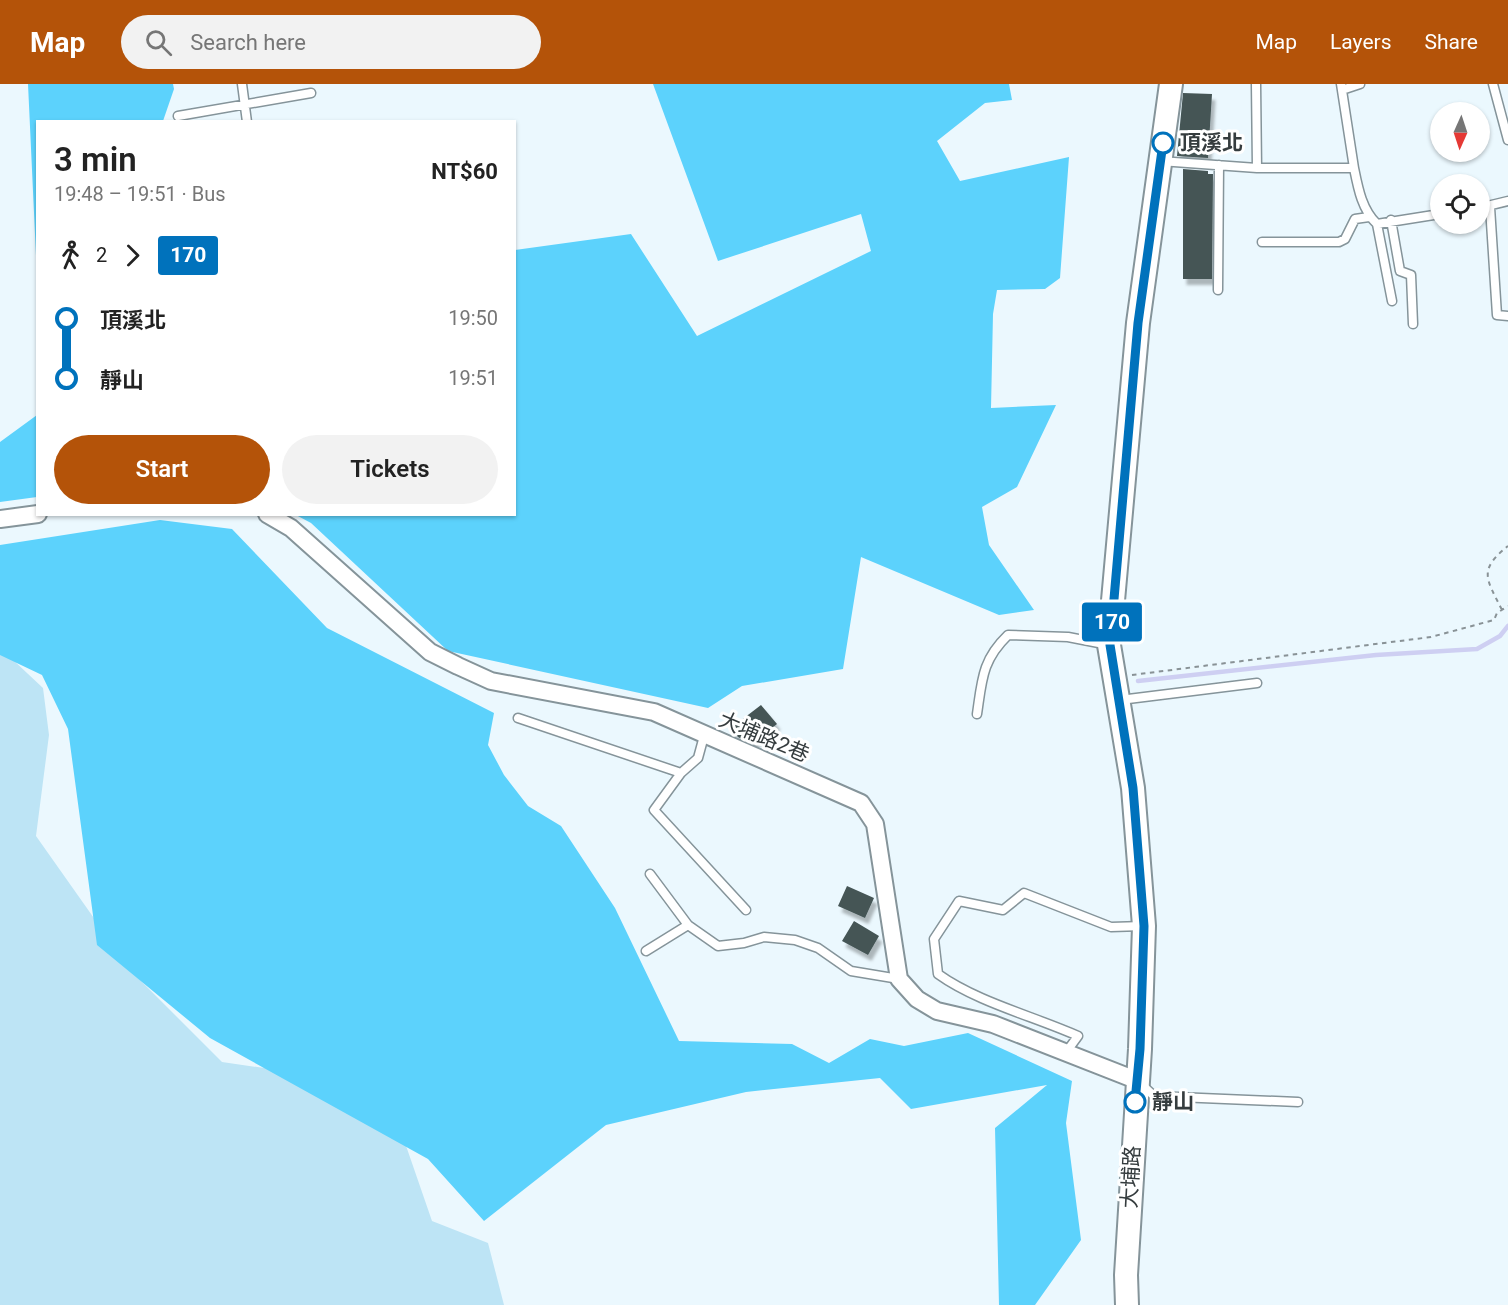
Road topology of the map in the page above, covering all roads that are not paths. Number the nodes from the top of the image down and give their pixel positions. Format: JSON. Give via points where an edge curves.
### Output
{"nodes":[{"id":1,"x":242,"y":84,"type":"edge"},
{"id":2,"x":1171,"y":84,"type":"edge"},
{"id":3,"x":1257,"y":84,"type":"edge"},
{"id":4,"x":1360,"y":84,"type":"edge"},
{"id":5,"x":1493,"y":84,"type":"edge"},
{"id":6,"x":1341,"y":87,"type":"edge"},
{"id":7,"x":311,"y":93,"type":"dead end"},
{"id":8,"x":245,"y":104,"type":"junction"},
{"id":9,"x":178,"y":116,"type":"dead end"},
{"id":10,"x":247,"y":120,"type":"edge"},
{"id":11,"x":1508,"y":140,"type":"edge"},
{"id":12,"x":1160,"y":161,"type":"junction"},
{"id":13,"x":1219,"y":165,"type":"junction"},
{"id":14,"x":1257,"y":168,"type":"junction"},
{"id":15,"x":1354,"y":168,"type":"junction"},
{"id":16,"x":1508,"y":201,"type":"edge"},
{"id":17,"x":1490,"y":207,"type":"joint"},
{"id":18,"x":1430,"y":215,"type":"edge"},
{"id":19,"x":1369,"y":217,"type":"junction"},
{"id":20,"x":1391,"y":220,"type":"junction"},
{"id":21,"x":1377,"y":224,"type":"junction"},
{"id":22,"x":1262,"y":242,"type":"dead end"},
{"id":23,"x":1218,"y":290,"type":"dead end"},
{"id":24,"x":1392,"y":301,"type":"dead end"},
{"id":25,"x":1508,"y":316,"type":"edge"},
{"id":26,"x":1413,"y":324,"type":"dead end"},
{"id":27,"x":36,"y":514,"type":"edge"},
{"id":28,"x":270,"y":516,"type":"edge"},
{"id":29,"x":0,"y":519,"type":"edge"},
{"id":30,"x":1110,"y":645,"type":"junction"},
{"id":31,"x":1257,"y":683,"type":"dead end"},
{"id":32,"x":1118,"y":701,"type":"junction"},
{"id":33,"x":977,"y":714,"type":"dead end"},
{"id":34,"x":518,"y":718,"type":"dead end"},
{"id":35,"x":704,"y":736,"type":"junction"},
{"id":36,"x":681,"y":772,"type":"junction"},
{"id":37,"x":650,"y":874,"type":"dead end"},
{"id":38,"x":746,"y":910,"type":"dead end"},
{"id":39,"x":688,"y":925,"type":"junction"},
{"id":40,"x":1144,"y":926,"type":"junction"},
{"id":41,"x":646,"y":951,"type":"dead end"},
{"id":42,"x":899,"y":979,"type":"junction"},
{"id":43,"x":1067,"y":1051,"type":"junction"},
{"id":44,"x":1136,"y":1080,"type":"junction"},
{"id":45,"x":1298,"y":1102,"type":"dead end"},
{"id":46,"x":1127,"y":1305,"type":"edge"}],
"edges":[{"from":1,"to":8,"type":"lane"},
{"from":2,"to":12,"type":"main road","name":"大埔路"},
{"from":3,"to":14,"type":"lane"},
{"from":4,"to":6,"type":"lane"},
{"from":5,"to":11,"type":"lane"},
{"from":6,"to":15,"type":"lane"},
{"from":7,"to":8,"type":"lane"},
{"from":8,"to":9,"type":"lane"},
{"from":8,"to":10,"type":"lane"},
{"from":12,"to":13,"type":"lane"},
{"from":12,"to":30,"type":"main road","name":"大埔路","via":[[1138,323]]},
{"from":13,"to":14,"type":"lane"},
{"from":13,"to":23,"type":"lane"},
{"from":14,"to":15,"type":"lane"},
{"from":15,"to":19,"type":"lane"},
{"from":16,"to":17,"type":"lane"},
{"from":17,"to":25,"type":"lane","via":[[1497,315]]},
{"from":18,"to":20,"type":"lane"},
{"from":19,"to":21,"type":"lane"},
{"from":19,"to":22,"type":"lane","via":[[1355,219],[1345,239],[1339,242]]},
{"from":20,"to":21,"type":"lane"},
{"from":20,"to":26,"type":"lane","via":[[1400,271],[1411,275]]},
{"from":21,"to":24,"type":"lane"},
{"from":27,"to":29,"type":"street"},
{"from":28,"to":35,"type":"street","name":"大埔路2巷","via":[[291,528],[430,652],[491,681],[654,712]]},
{"from":30,"to":32,"type":"main road","name":"大埔路"},
{"from":30,"to":33,"type":"lane","via":[[1068,637],[1008,635],[995,647],[984,667]]},
{"from":31,"to":32,"type":"lane"},
{"from":32,"to":40,"type":"main road","name":"大埔路","via":[[1133,788]]},
{"from":34,"to":36,"type":"lane"},
{"from":35,"to":36,"type":"lane","via":[[698,758]]},
{"from":35,"to":42,"type":"street","name":"大埔路2巷","via":[[861,803],[875,824]]},
{"from":36,"to":38,"type":"lane","via":[[654,810]]},
{"from":37,"to":39,"type":"lane"},
{"from":39,"to":41,"type":"lane"},
{"from":39,"to":42,"type":"lane","via":[[718,946],[764,937],[795,940],[818,948],[851,971]]},
{"from":40,"to":43,"type":"lane","via":[[1111,927],[1024,893],[1002,910],[959,901],[934,939],[938,974],[960,990],[1078,1036]]},
{"from":40,"to":44,"type":"main road","name":"大埔路"},
{"from":42,"to":43,"type":"street","via":[[917,999],[937,1011],[993,1024]]},
{"from":43,"to":44,"type":"street"},
{"from":44,"to":45,"type":"lane","via":[[1154,1096]]},
{"from":44,"to":46,"type":"main road","name":"大埔路"}]}
